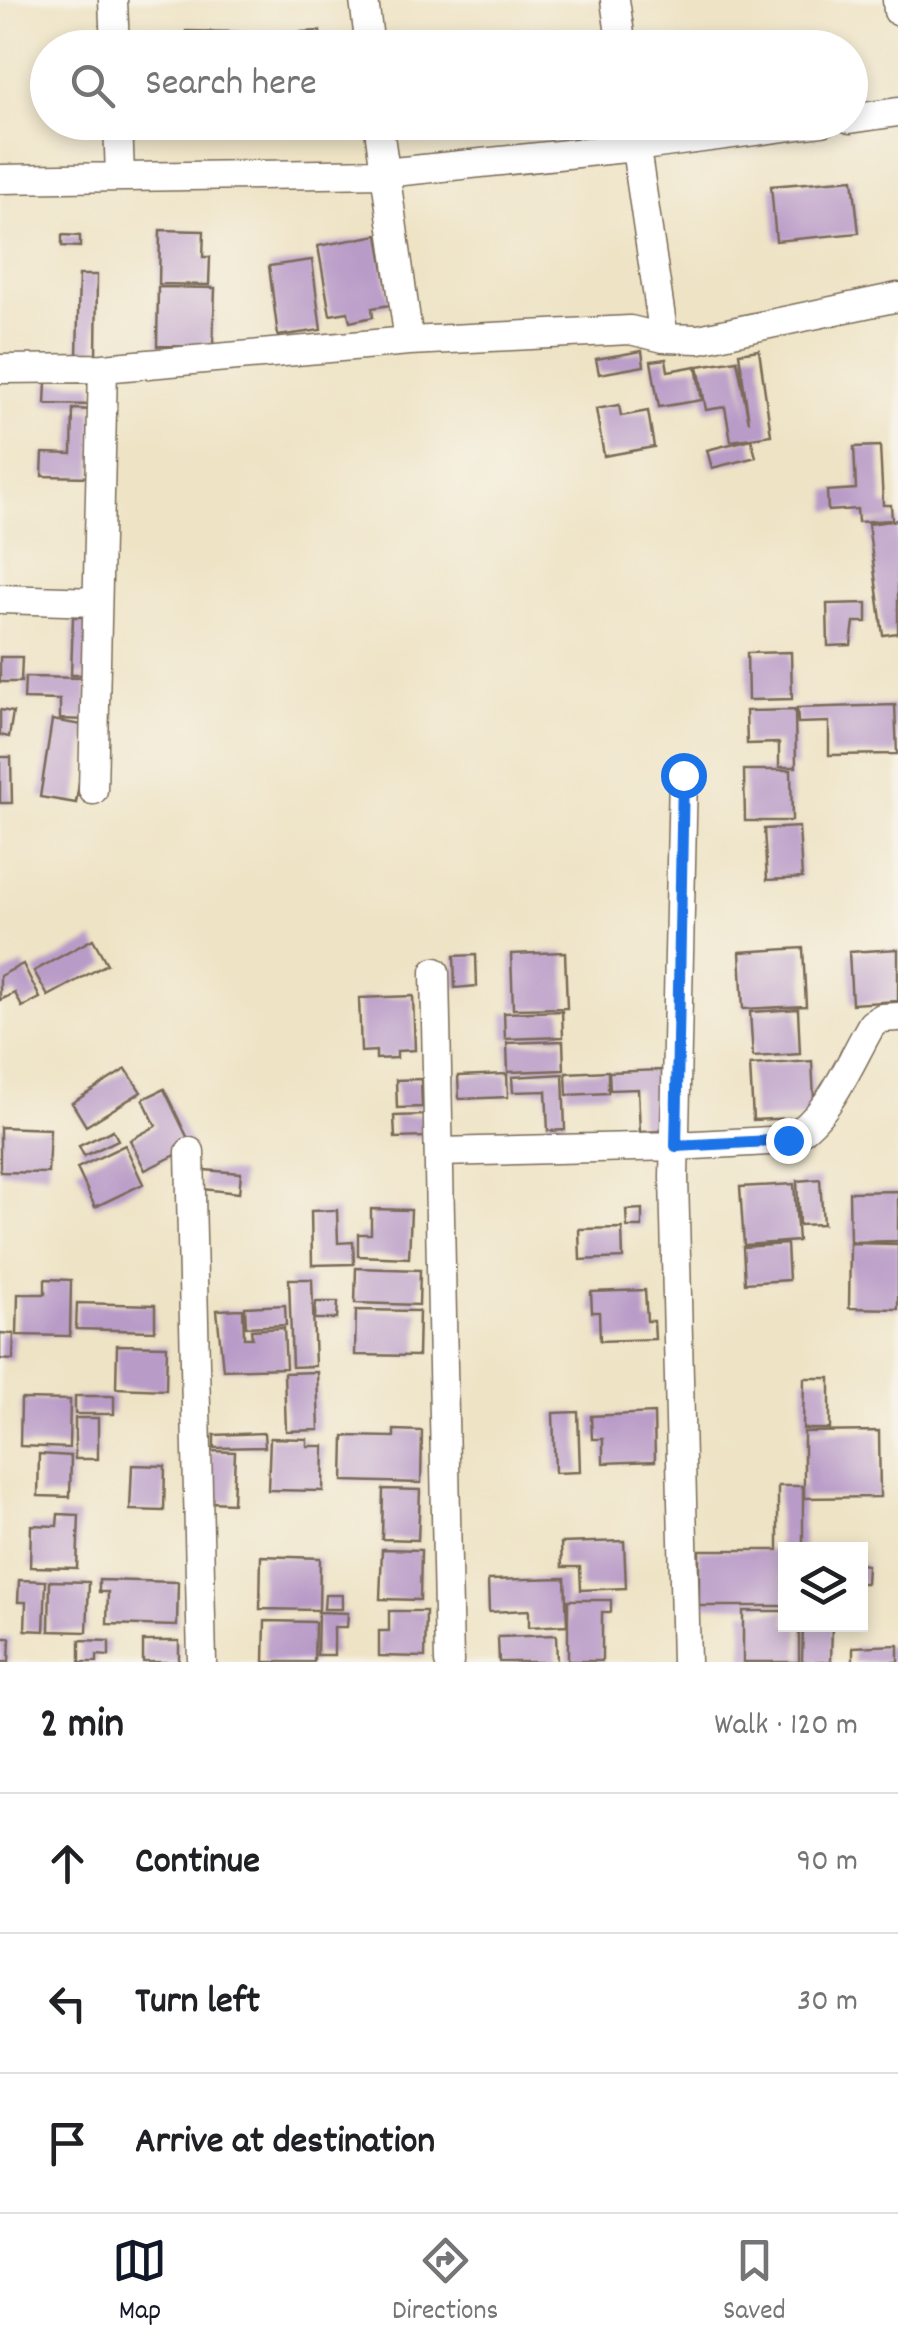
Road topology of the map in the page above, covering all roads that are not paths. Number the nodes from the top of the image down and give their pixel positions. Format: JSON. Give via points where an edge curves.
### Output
{"nodes":[{"id":1,"x":112,"y":0,"type":"edge"},
{"id":2,"x":364,"y":0,"type":"edge"},
{"id":3,"x":615,"y":0,"type":"edge"},
{"id":4,"x":896,"y":0,"type":"edge"},
{"id":5,"x":898,"y":10,"type":"edge"},
{"id":6,"x":114,"y":30,"type":"edge"},
{"id":7,"x":368,"y":30,"type":"edge"},
{"id":8,"x":619,"y":30,"type":"edge"},
{"id":9,"x":898,"y":112,"type":"edge"},
{"id":10,"x":868,"y":116,"type":"edge"},
{"id":11,"x":119,"y":140,"type":"edge"},
{"id":12,"x":380,"y":140,"type":"edge"},
{"id":13,"x":600,"y":140,"type":"edge"},
{"id":14,"x":634,"y":140,"type":"edge"},
{"id":15,"x":384,"y":173,"type":"junction"},
{"id":16,"x":120,"y":176,"type":"junction"},
{"id":17,"x":0,"y":179,"type":"edge"},
{"id":18,"x":898,"y":297,"type":"edge"},
{"id":19,"x":664,"y":338,"type":"junction"},
{"id":20,"x":409,"y":341,"type":"junction"},
{"id":21,"x":0,"y":368,"type":"edge"},
{"id":22,"x":103,"y":368,"type":"junction"},
{"id":23,"x":0,"y":599,"type":"edge"},
{"id":24,"x":98,"y":602,"type":"junction"},
{"id":25,"x":683,"y":775,"type":"dead end"},
{"id":26,"x":93,"y":790,"type":"dead end"},
{"id":27,"x":436,"y":972,"type":"dead end"},
{"id":28,"x":898,"y":1017,"type":"edge"},
{"id":29,"x":676,"y":1146,"type":"junction"},
{"id":30,"x":190,"y":1152,"type":"dead end"},
{"id":31,"x":439,"y":1152,"type":"junction"},
{"id":32,"x":202,"y":1662,"type":"edge"},
{"id":33,"x":449,"y":1662,"type":"edge"},
{"id":34,"x":686,"y":1662,"type":"edge"}],
"edges":[{"from":1,"to":6,"type":"street"},
{"from":2,"to":7,"type":"street"},
{"from":3,"to":8,"type":"street"},
{"from":4,"to":5,"type":"street"},
{"from":9,"to":10,"type":"street"},
{"from":11,"to":16,"type":"street"},
{"from":12,"to":15,"type":"street"},
{"from":13,"to":15,"type":"street"},
{"from":14,"to":19,"type":"street"},
{"from":15,"to":16,"type":"street"},
{"from":15,"to":20,"type":"street"},
{"from":16,"to":17,"type":"street"},
{"from":18,"to":19,"type":"street","via":[[699,339]]},
{"from":19,"to":20,"type":"street","via":[[630,330]]},
{"from":20,"to":22,"type":"street"},
{"from":21,"to":22,"type":"street"},
{"from":22,"to":24,"type":"street"},
{"from":23,"to":24,"type":"street"},
{"from":24,"to":26,"type":"street"},
{"from":25,"to":29,"type":"street"},
{"from":27,"to":31,"type":"street"},
{"from":28,"to":29,"type":"street","via":[[872,1024],[819,1115],[802,1132],[788,1140]]},
{"from":29,"to":31,"type":"street"},
{"from":29,"to":34,"type":"street"},
{"from":30,"to":32,"type":"street"},
{"from":31,"to":33,"type":"street"}]}
